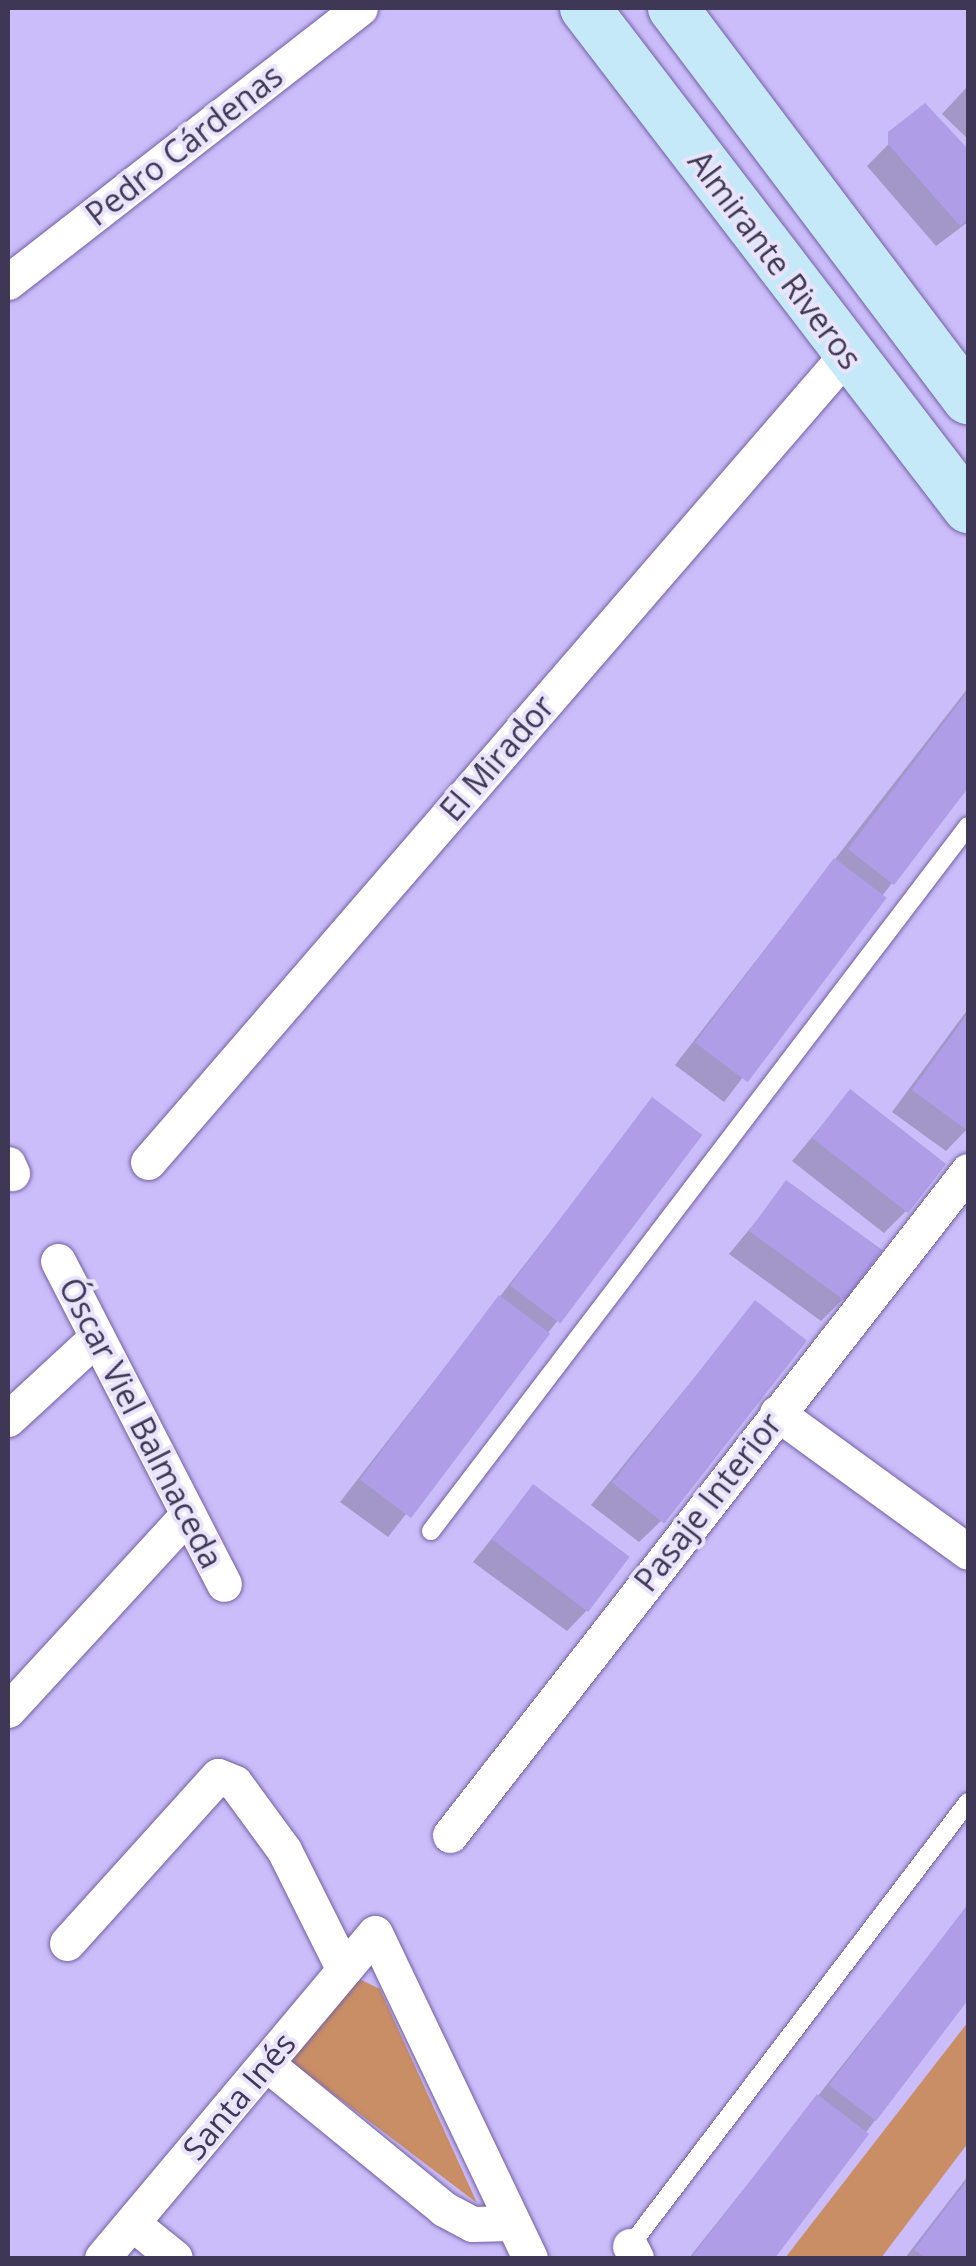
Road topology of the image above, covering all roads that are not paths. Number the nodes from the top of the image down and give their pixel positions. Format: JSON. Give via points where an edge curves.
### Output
{"nodes":[{"id":1,"x":360,"y":8,"type":"edge"},
{"id":2,"x":585,"y":8,"type":"edge"},
{"id":3,"x":673,"y":8,"type":"edge"},
{"id":4,"x":832,"y":224,"type":"junction"},
{"id":5,"x":764,"y":246,"type":"junction"},
{"id":6,"x":8,"y":282,"type":"edge"},
{"id":7,"x":846,"y":354,"type":"junction"},
{"id":8,"x":968,"y":398,"type":"edge"},
{"id":9,"x":968,"y":508,"type":"edge"},
{"id":10,"x":968,"y":826,"type":"edge"},
{"id":11,"x":148,"y":1162,"type":"dead end"},
{"id":12,"x":968,"y":1170,"type":"edge"},
{"id":13,"x":58,"y":1261,"type":"dead end"},
{"id":14,"x":97,"y":1337,"type":"junction"},
{"id":15,"x":778,"y":1414,"type":"junction"},
{"id":16,"x":8,"y":1418,"type":"edge"},
{"id":17,"x":188,"y":1514,"type":"junction"},
{"id":18,"x":431,"y":1531,"type":"dead end"},
{"id":19,"x":968,"y":1552,"type":"edge"},
{"id":20,"x":224,"y":1584,"type":"dead end"},
{"id":21,"x":8,"y":1710,"type":"edge"},
{"id":22,"x":968,"y":1802,"type":"edge"},
{"id":23,"x":450,"y":1835,"type":"dead end"},
{"id":24,"x":67,"y":1943,"type":"dead end"},
{"id":25,"x":344,"y":1970,"type":"junction"},
{"id":26,"x":266,"y":2064,"type":"junction"},
{"id":27,"x":513,"y":2222,"type":"junction"},
{"id":28,"x":132,"y":2223,"type":"junction"},
{"id":29,"x":633,"y":2252,"type":"edge"},
{"id":30,"x":102,"y":2258,"type":"edge"},
{"id":31,"x":174,"y":2258,"type":"edge"},
{"id":32,"x":530,"y":2258,"type":"edge"}],
"edges":[{"from":1,"to":6,"type":"street","name":"Pedro Cárdenas"},
{"from":2,"to":5,"type":"main road","name":"Almirante Riveros"},
{"from":3,"to":4,"type":"main road","name":"Almirante Riveros"},
{"from":4,"to":5,"type":"main road","via":[[780,250]]},
{"from":4,"to":8,"type":"main road","name":"Almirante Riveros"},
{"from":5,"to":7,"type":"main road","name":"Almirante Riveros"},
{"from":7,"to":9,"type":"main road","name":"Almirante Riveros"},
{"from":7,"to":11,"type":"street","name":"El Mirador"},
{"from":10,"to":18,"type":"lane"},
{"from":12,"to":15,"type":"street","name":"Pasaje Interior"},
{"from":13,"to":14,"type":"street","name":"Óscar Viel Balmaceda"},
{"from":14,"to":16,"type":"street"},
{"from":14,"to":17,"type":"street","name":"Óscar Viel Balmaceda"},
{"from":15,"to":19,"type":"street"},
{"from":15,"to":23,"type":"street","name":"Pasaje Interior"},
{"from":17,"to":20,"type":"street","name":"Óscar Viel Balmaceda"},
{"from":17,"to":21,"type":"street"},
{"from":22,"to":29,"type":"lane"},
{"from":24,"to":25,"type":"street","via":[[218,1776],[235,1783],[284,1850]]},
{"from":25,"to":26,"type":"street","name":"Santa Inés"},
{"from":25,"to":27,"type":"street","name":"Santa Inés","via":[[375,1933]]},
{"from":26,"to":27,"type":"street","via":[[444,2209],[472,2224]]},
{"from":26,"to":28,"type":"street","name":"Santa Inés"},
{"from":27,"to":32,"type":"street"},
{"from":28,"to":30,"type":"street","name":"Santa Inés"},
{"from":28,"to":31,"type":"street"}]}
